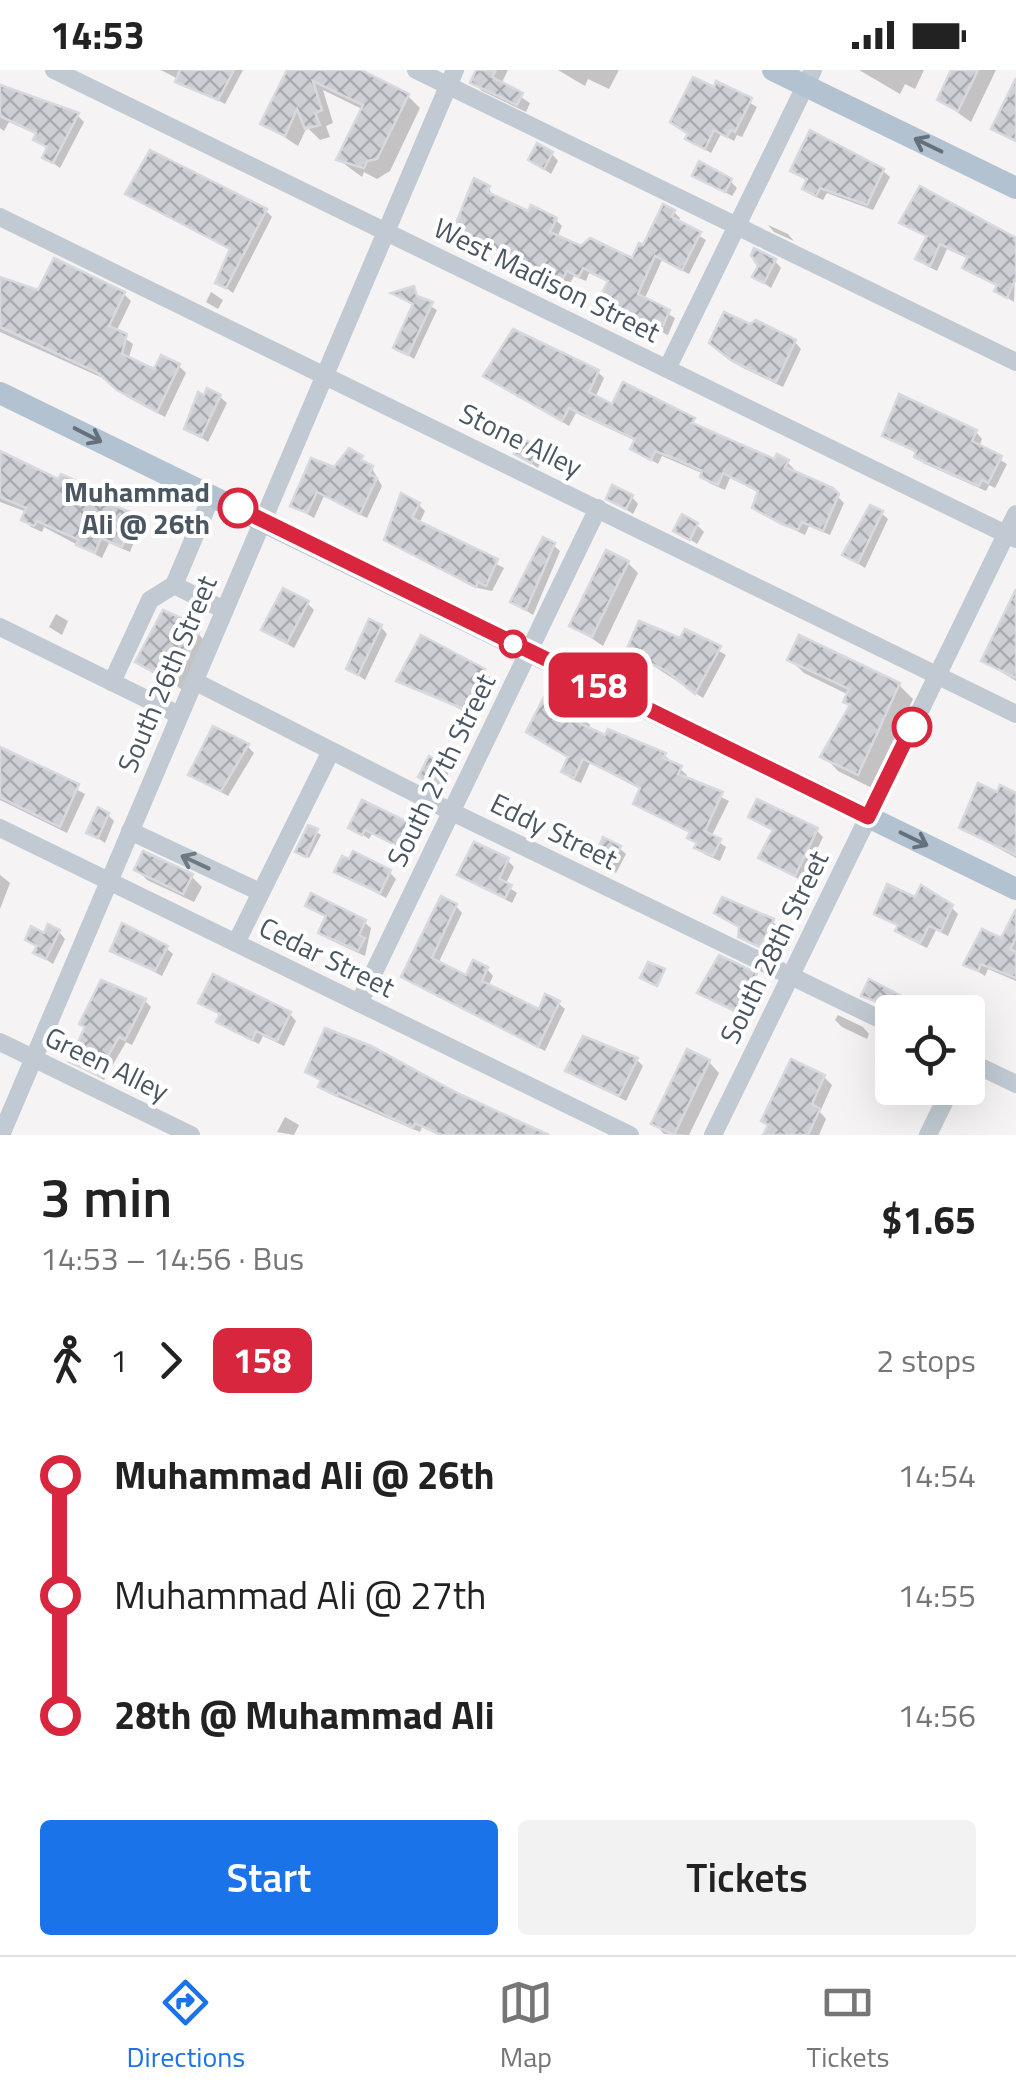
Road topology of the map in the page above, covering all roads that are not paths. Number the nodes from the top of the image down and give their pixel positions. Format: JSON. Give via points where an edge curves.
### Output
{"nodes":[{"id":1,"x":54,"y":70,"type":"edge"},
{"id":2,"x":416,"y":70,"type":"edge"},
{"id":3,"x":774,"y":70,"type":"edge"},
{"id":4,"x":452,"y":78,"type":"edge"},
{"id":5,"x":809,"y":78,"type":"edge"},
{"id":6,"x":1016,"y":188,"type":"edge"},
{"id":7,"x":0,"y":217,"type":"edge"},
{"id":8,"x":736,"y":227,"type":"junction"},
{"id":9,"x":386,"y":232,"type":"junction"},
{"id":10,"x":1016,"y":362,"type":"edge"},
{"id":11,"x":667,"y":369,"type":"junction"},
{"id":12,"x":324,"y":374,"type":"junction"},
{"id":13,"x":0,"y":393,"type":"edge"},
{"id":14,"x":212,"y":495,"type":"junction"},
{"id":15,"x":598,"y":508,"type":"junction"},
{"id":16,"x":1016,"y":514,"type":"edge"},
{"id":17,"x":263,"y":520,"type":"junction"},
{"id":18,"x":1011,"y":537,"type":"edge"},
{"id":19,"x":174,"y":585,"type":"junction"},
{"id":20,"x":224,"y":610,"type":"junction"},
{"id":21,"x":0,"y":627,"type":"edge"},
{"id":22,"x":529,"y":651,"type":"junction"},
{"id":23,"x":938,"y":673,"type":"junction"},
{"id":24,"x":194,"y":681,"type":"junction"},
{"id":25,"x":112,"y":682,"type":"junction"},
{"id":26,"x":1016,"y":714,"type":"edge"},
{"id":27,"x":180,"y":715,"type":"junction"},
{"id":28,"x":331,"y":751,"type":"junction"},
{"id":29,"x":452,"y":812,"type":"junction"},
{"id":30,"x":868,"y":817,"type":"junction"},
{"id":31,"x":0,"y":828,"type":"edge"},
{"id":32,"x":130,"y":831,"type":"junction"},
{"id":33,"x":109,"y":881,"type":"junction"},
{"id":34,"x":1016,"y":889,"type":"edge"},
{"id":35,"x":260,"y":892,"type":"junction"},
{"id":36,"x":236,"y":943,"type":"junction"},
{"id":37,"x":791,"y":976,"type":"junction"},
{"id":38,"x":359,"y":1002,"type":"junction"},
{"id":39,"x":875,"y":1016,"type":"edge"},
{"id":40,"x":0,"y":1042,"type":"edge"},
{"id":41,"x":33,"y":1058,"type":"junction"},
{"id":42,"x":985,"y":1069,"type":"edge"},
{"id":43,"x":1016,"y":1084,"type":"edge"},
{"id":44,"x":943,"y":1105,"type":"edge"},
{"id":45,"x":1,"y":1135,"type":"edge"},
{"id":46,"x":191,"y":1135,"type":"edge"},
{"id":47,"x":630,"y":1135,"type":"edge"},
{"id":48,"x":714,"y":1135,"type":"edge"},
{"id":49,"x":928,"y":1135,"type":"edge"}],
"edges":[{"from":1,"to":9,"type":"street","name":"West Madison Street"},
{"from":2,"to":4,"type":"street"},
{"from":3,"to":5,"type":"main road"},
{"from":4,"to":8,"type":"street"},
{"from":4,"to":9,"type":"street","name":"South 26th Street"},
{"from":6,"to":5,"type":"main road","one_way":true},
{"from":5,"to":8,"type":"street"},
{"from":7,"to":12,"type":"street","name":"Stone Alley"},
{"from":8,"to":10,"type":"street"},
{"from":8,"to":11,"type":"street"},
{"from":9,"to":11,"type":"street","name":"West Madison Street"},
{"from":9,"to":12,"type":"street","name":"South 26th Street"},
{"from":11,"to":18,"type":"street","name":"West Madison Street"},
{"from":12,"to":15,"type":"street","name":"Stone Alley"},
{"from":12,"to":17,"type":"street","name":"South 26th Street"},
{"from":13,"to":14,"type":"main road","one_way":true},
{"from":14,"to":17,"type":"main road"},
{"from":14,"to":19,"type":"street"},
{"from":15,"to":22,"type":"street","name":"South 27th Street"},
{"from":15,"to":23,"type":"street","name":"Stone Alley"},
{"from":16,"to":18,"type":"street","name":"South 28th Street"},
{"from":17,"to":20,"type":"street","name":"South 26th Street"},
{"from":17,"to":22,"type":"main road"},
{"from":18,"to":23,"type":"street","name":"South 28th Street"},
{"from":19,"to":20,"type":"street"},
{"from":19,"to":25,"type":"street","via":[[150,600]]},
{"from":20,"to":24,"type":"street","name":"South 26th Street"},
{"from":21,"to":25,"type":"street"},
{"from":22,"to":29,"type":"street","name":"South 27th Street"},
{"from":22,"to":30,"type":"main road"},
{"from":23,"to":26,"type":"street","name":"Stone Alley"},
{"from":23,"to":30,"type":"street","name":"South 28th Street"},
{"from":24,"to":27,"type":"street","name":"South 26th Street"},
{"from":24,"to":28,"type":"street","name":"Eddy Street"},
{"from":25,"to":27,"type":"street"},
{"from":27,"to":32,"type":"street","name":"South 26th Street"},
{"from":28,"to":29,"type":"street","name":"Eddy Street"},
{"from":28,"to":35,"type":"street"},
{"from":29,"to":37,"type":"street","name":"Eddy Street"},
{"from":29,"to":38,"type":"street","name":"South 27th Street"},
{"from":30,"to":34,"type":"main road","one_way":true},
{"from":30,"to":37,"type":"street","name":"South 28th Street"},
{"from":31,"to":33,"type":"street","name":"Cedar Street"},
{"from":32,"to":33,"type":"street","name":"South 26th Street"},
{"from":35,"to":32,"type":"street","one_way":true},
{"from":33,"to":36,"type":"street","name":"Cedar Street"},
{"from":33,"to":41,"type":"street","name":"South 26th Street"},
{"from":35,"to":36,"type":"street"},
{"from":36,"to":38,"type":"street","name":"Cedar Street"},
{"from":37,"to":39,"type":"street","name":"Eddy Street"},
{"from":37,"to":48,"type":"street","name":"South 28th Street"},
{"from":38,"to":47,"type":"street","name":"Cedar Street"},
{"from":40,"to":41,"type":"street","name":"Green Alley"},
{"from":41,"to":45,"type":"street","name":"South 26th Street"},
{"from":41,"to":46,"type":"street","name":"Green Alley"},
{"from":42,"to":43,"type":"street"},
{"from":44,"to":49,"type":"street"}]}
